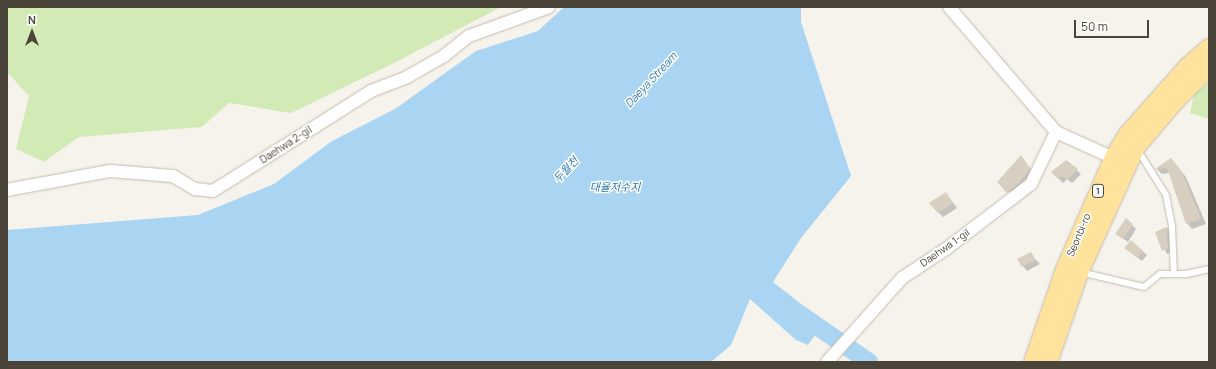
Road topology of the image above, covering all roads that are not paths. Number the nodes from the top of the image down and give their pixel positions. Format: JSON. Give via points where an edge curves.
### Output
{"nodes":[{"id":1,"x":548,"y":7,"type":"edge"},
{"id":2,"x":949,"y":7,"type":"edge"},
{"id":3,"x":1209,"y":48,"type":"edge"},
{"id":4,"x":1209,"y":65,"type":"edge"},
{"id":5,"x":1056,"y":132,"type":"junction"},
{"id":6,"x":1135,"y":146,"type":"junction"},
{"id":7,"x":1120,"y":161,"type":"junction"},
{"id":8,"x":7,"y":190,"type":"edge"},
{"id":9,"x":1209,"y":269,"type":"edge"},
{"id":10,"x":1078,"y":272,"type":"junction"},
{"id":11,"x":1174,"y":274,"type":"junction"},
{"id":12,"x":829,"y":360,"type":"edge"},
{"id":13,"x":1033,"y":362,"type":"edge"},
{"id":14,"x":1047,"y":362,"type":"edge"}],
"edges":[{"from":1,"to":8,"type":"street","name":"Daehwa 2-gil","via":[[469,36],[444,56],[407,77],[371,91],[213,190],[195,188],[174,176],[110,171]]},
{"from":2,"to":5,"type":"street"},
{"from":3,"to":7,"type":"main road","name":"Seonbi-ro","number":"1","via":[[1187,67],[1128,134]]},
{"from":4,"to":6,"type":"main road","name":"Seonbi-ro","number":"1","via":[[1176,98]]},
{"from":5,"to":7,"type":"street"},
{"from":5,"to":12,"type":"street","name":"Daehwa 1-gil","via":[[1031,184],[946,249],[902,278]]},
{"from":6,"to":7,"type":"main road","name":"Seonbi-ro","number":"1"},
{"from":6,"to":11,"type":"lane","via":[[1166,195],[1172,227]]},
{"from":7,"to":10,"type":"main road","name":"Seonbi-ro","number":"1"},
{"from":7,"to":13,"type":"main road","name":"Seonbi-ro","number":"1","via":[[1065,269]]},
{"from":9,"to":11,"type":"lane","name":"Seonbi-ro"},
{"from":10,"to":11,"type":"lane","name":"Seonbi-ro","via":[[1144,287],[1160,274]]},
{"from":10,"to":14,"type":"main road","name":"Seonbi-ro","number":"1"}]}
